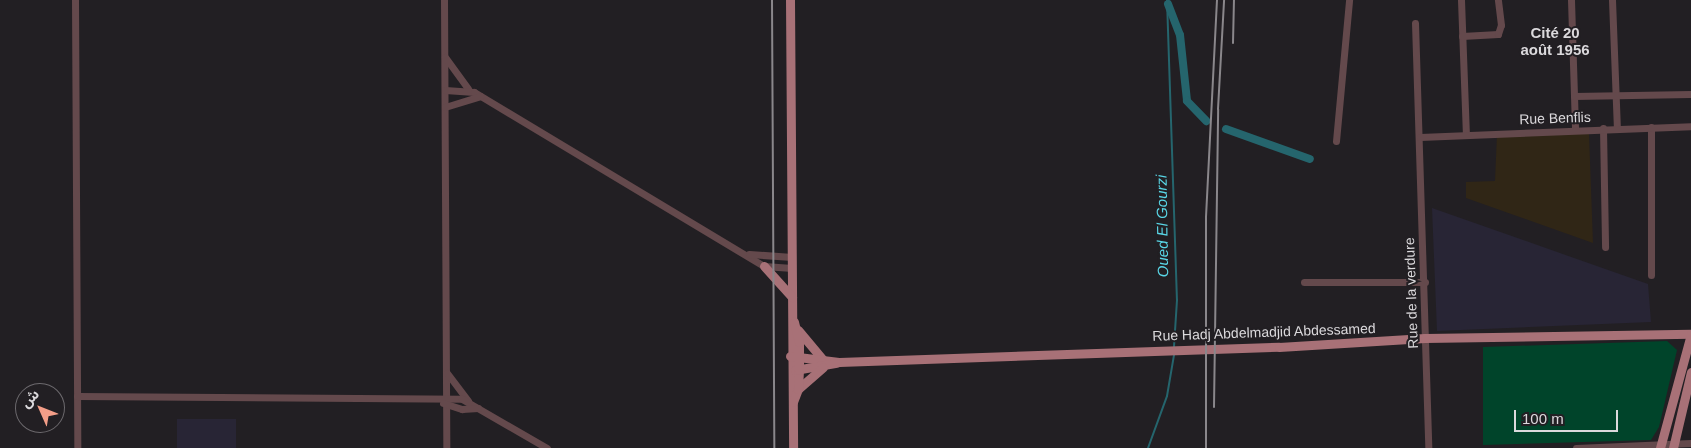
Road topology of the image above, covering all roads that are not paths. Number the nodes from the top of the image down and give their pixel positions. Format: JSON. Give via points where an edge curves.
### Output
{"nodes":[{"id":1,"x":75,"y":0,"type":"edge"},
{"id":2,"x":444,"y":0,"type":"edge"},
{"id":3,"x":790,"y":0,"type":"edge"},
{"id":4,"x":1349,"y":0,"type":"edge"},
{"id":5,"x":1461,"y":0,"type":"edge"},
{"id":6,"x":1498,"y":0,"type":"edge"},
{"id":7,"x":1571,"y":0,"type":"edge"},
{"id":8,"x":1612,"y":0,"type":"edge"},
{"id":9,"x":1415,"y":23,"type":"dead end"},
{"id":10,"x":1462,"y":36,"type":"junction"},
{"id":11,"x":444,"y":57,"type":"junction"},
{"id":12,"x":468,"y":89,"type":"junction"},
{"id":13,"x":445,"y":90,"type":"junction"},
{"id":14,"x":1691,"y":94,"type":"edge"},
{"id":15,"x":1616,"y":95,"type":"junction"},
{"id":16,"x":480,"y":96,"type":"junction"},
{"id":17,"x":1574,"y":96,"type":"junction"},
{"id":18,"x":445,"y":106,"type":"junction"},
{"id":19,"x":1691,"y":126,"type":"edge"},
{"id":20,"x":1651,"y":127,"type":"junction"},
{"id":21,"x":1603,"y":128,"type":"junction"},
{"id":22,"x":1617,"y":128,"type":"junction"},
{"id":23,"x":1574,"y":129,"type":"junction"},
{"id":24,"x":1466,"y":134,"type":"junction"},
{"id":25,"x":1420,"y":137,"type":"junction"},
{"id":26,"x":1336,"y":141,"type":"dead end"},
{"id":27,"x":1605,"y":247,"type":"dead end"},
{"id":28,"x":748,"y":254,"type":"junction"},
{"id":29,"x":792,"y":258,"type":"junction"},
{"id":30,"x":764,"y":266,"type":"junction"},
{"id":31,"x":792,"y":268,"type":"junction"},
{"id":32,"x":1651,"y":275,"type":"dead end"},
{"id":33,"x":1304,"y":282,"type":"dead end"},
{"id":34,"x":1425,"y":282,"type":"junction"},
{"id":35,"x":792,"y":297,"type":"junction"},
{"id":36,"x":796,"y":325,"type":"junction"},
{"id":37,"x":1691,"y":334,"type":"edge"},
{"id":38,"x":1426,"y":338,"type":"junction"},
{"id":39,"x":794,"y":356,"type":"junction"},
{"id":40,"x":822,"y":363,"type":"junction"},
{"id":41,"x":794,"y":370,"type":"junction"},
{"id":42,"x":1691,"y":372,"type":"edge"},
{"id":43,"x":447,"y":373,"type":"junction"},
{"id":44,"x":798,"y":389,"type":"junction"},
{"id":45,"x":77,"y":396,"type":"junction"},
{"id":46,"x":468,"y":401,"type":"junction"},
{"id":47,"x":447,"y":402,"type":"junction"},
{"id":48,"x":792,"y":402,"type":"junction"},
{"id":49,"x":479,"y":408,"type":"junction"},
{"id":50,"x":1691,"y":444,"type":"edge"},
{"id":51,"x":1661,"y":446,"type":"edge"},
{"id":52,"x":1673,"y":446,"type":"edge"},
{"id":53,"x":77,"y":448,"type":"edge"},
{"id":54,"x":446,"y":448,"type":"edge"},
{"id":55,"x":547,"y":448,"type":"edge"},
{"id":56,"x":793,"y":448,"type":"edge"},
{"id":57,"x":1428,"y":448,"type":"edge"},
{"id":58,"x":1576,"y":448,"type":"edge"}],
"edges":[{"from":1,"to":45,"type":"street"},
{"from":2,"to":11,"type":"street"},
{"from":3,"to":29,"type":"main road"},
{"from":4,"to":26,"type":"street"},
{"from":5,"to":10,"type":"street"},
{"from":6,"to":10,"type":"street","via":[[1500,32]]},
{"from":7,"to":17,"type":"street"},
{"from":8,"to":15,"type":"street"},
{"from":9,"to":25,"type":"street","name":"Rue de la verdure"},
{"from":10,"to":24,"type":"street"},
{"from":11,"to":12,"type":"street"},
{"from":11,"to":13,"type":"street"},
{"from":12,"to":13,"type":"street"},
{"from":12,"to":16,"type":"street"},
{"from":13,"to":18,"type":"street"},
{"from":14,"to":15,"type":"street"},
{"from":15,"to":17,"type":"street"},
{"from":15,"to":22,"type":"street"},
{"from":16,"to":18,"type":"street"},
{"from":16,"to":28,"type":"street"},
{"from":17,"to":23,"type":"street"},
{"from":18,"to":43,"type":"street"},
{"from":19,"to":20,"type":"street","name":"Rue Benflis"},
{"from":20,"to":22,"type":"street","name":"Rue Benflis"},
{"from":20,"to":32,"type":"street"},
{"from":21,"to":22,"type":"street","name":"Rue Benflis"},
{"from":21,"to":23,"type":"street","name":"Rue Benflis"},
{"from":21,"to":27,"type":"street"},
{"from":23,"to":24,"type":"street","name":"Rue Benflis"},
{"from":24,"to":25,"type":"street","name":"Rue Benflis"},
{"from":25,"to":34,"type":"street","name":"Rue de la verdure"},
{"from":28,"to":29,"type":"street"},
{"from":28,"to":30,"type":"street"},
{"from":29,"to":31,"type":"main road"},
{"from":30,"to":31,"type":"street"},
{"from":30,"to":35,"type":"main road"},
{"from":31,"to":35,"type":"main road"},
{"from":33,"to":34,"type":"street"},
{"from":34,"to":38,"type":"street","name":"Rue de la verdure"},
{"from":35,"to":36,"type":"main road"},
{"from":36,"to":39,"type":"main road"},
{"from":36,"to":40,"type":"main road"},
{"from":37,"to":38,"type":"main road","name":"Rue Hadj Abdelmadjid Abdessamed"},
{"from":37,"to":51,"type":"main road"},
{"from":38,"to":40,"type":"main road","name":"Rue Hadj Abdelmadjid Abdessamed"},
{"from":38,"to":57,"type":"street","name":"Rue de la verdure"},
{"from":39,"to":40,"type":"main road"},
{"from":39,"to":41,"type":"main road"},
{"from":40,"to":41,"type":"main road"},
{"from":40,"to":44,"type":"main road"},
{"from":41,"to":44,"type":"main road"},
{"from":41,"to":48,"type":"main road"},
{"from":42,"to":52,"type":"main road"},
{"from":43,"to":46,"type":"street"},
{"from":43,"to":47,"type":"street"},
{"from":44,"to":48,"type":"main road"},
{"from":45,"to":47,"type":"street"},
{"from":45,"to":53,"type":"street"},
{"from":46,"to":47,"type":"street"},
{"from":46,"to":49,"type":"street"},
{"from":47,"to":49,"type":"street"},
{"from":47,"to":54,"type":"street"},
{"from":48,"to":56,"type":"main road"},
{"from":49,"to":55,"type":"street"},
{"from":50,"to":52,"type":"street"},
{"from":51,"to":52,"type":"street"},
{"from":51,"to":58,"type":"street"}]}
